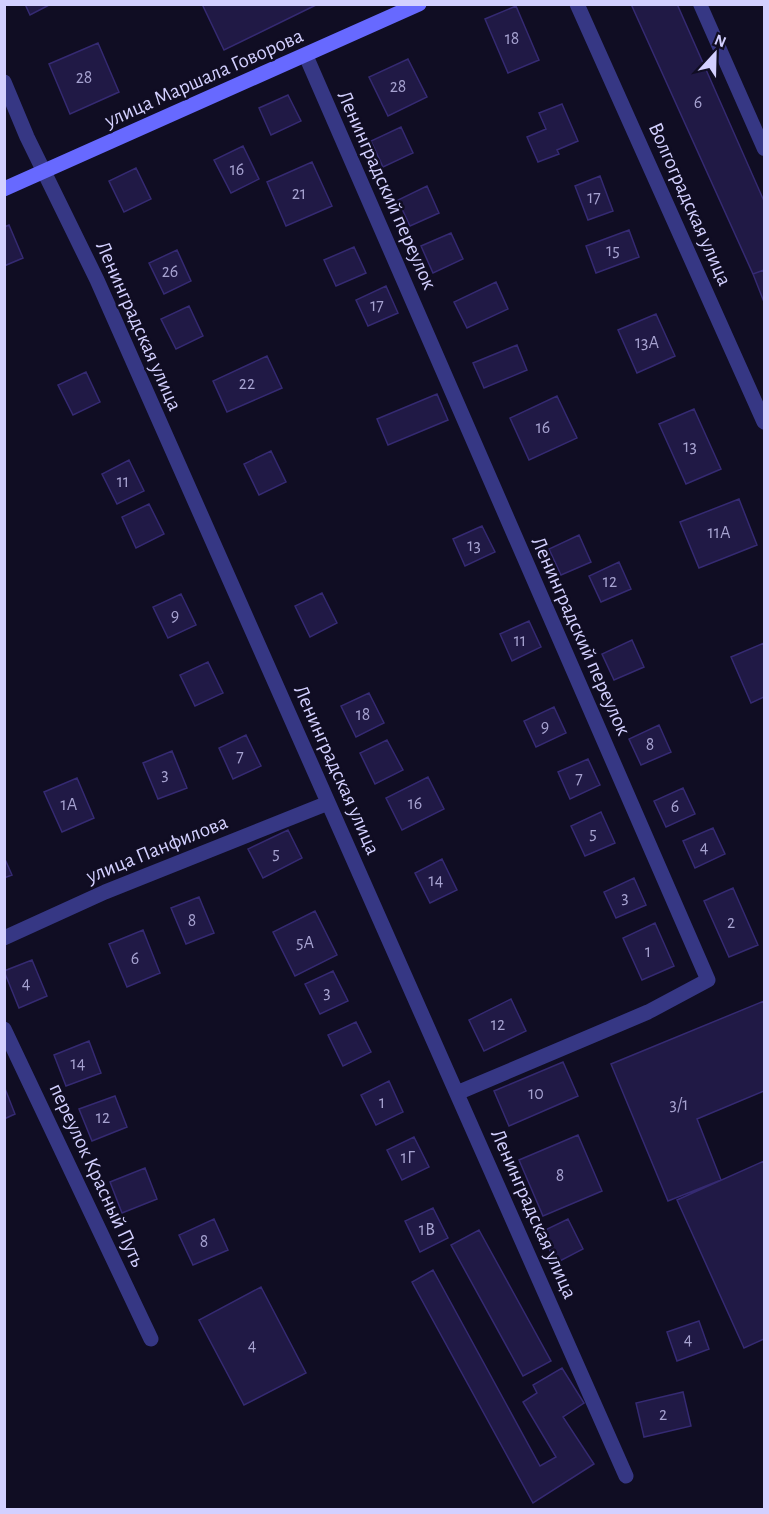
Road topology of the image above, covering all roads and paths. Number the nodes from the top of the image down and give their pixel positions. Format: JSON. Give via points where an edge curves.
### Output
{"nodes":[{"id":1,"x":419,"y":4,"type":"edge"},
{"id":2,"x":577,"y":4,"type":"edge"},
{"id":3,"x":700,"y":4,"type":"edge"},
{"id":4,"x":306,"y":56,"type":"junction"},
{"id":5,"x":4,"y":82,"type":"edge"},
{"id":6,"x":765,"y":149,"type":"edge"},
{"id":7,"x":44,"y":172,"type":"junction"},
{"id":8,"x":4,"y":189,"type":"edge"},
{"id":9,"x":765,"y":422,"type":"edge"},
{"id":10,"x":328,"y":802,"type":"junction"},
{"id":11,"x":4,"y":938,"type":"edge"},
{"id":12,"x":4,"y":1029,"type":"edge"},
{"id":13,"x":457,"y":1094,"type":"junction"},
{"id":14,"x":152,"y":1339,"type":"dead end"},
{"id":15,"x":626,"y":1476,"type":"dead end"}],
"edges":[{"from":1,"to":4,"type":"street","name":"улица Маршала Говорова"},
{"from":2,"to":9,"type":"street","name":"Волгоградская улица"},
{"from":3,"to":6,"type":"lane"},
{"from":4,"to":7,"type":"street","name":"улица Маршала Говорова"},
{"from":4,"to":13,"type":"street","name":"Ленинградский переулок","via":[[708,981],[648,1012]]},
{"from":5,"to":7,"type":"street","name":"Ленинградская улица"},
{"from":7,"to":8,"type":"street","name":"улица Маршала Говорова"},
{"from":7,"to":10,"type":"street","name":"Ленинградская улица","via":[[97,280]]},
{"from":10,"to":11,"type":"street","name":"улица Панфилова","via":[[105,892]]},
{"from":10,"to":13,"type":"street","name":"Ленинградская улица"},
{"from":12,"to":14,"type":"street","name":"переулок Красный Путь"},
{"from":13,"to":15,"type":"street","name":"Ленинградская улица"}]}
